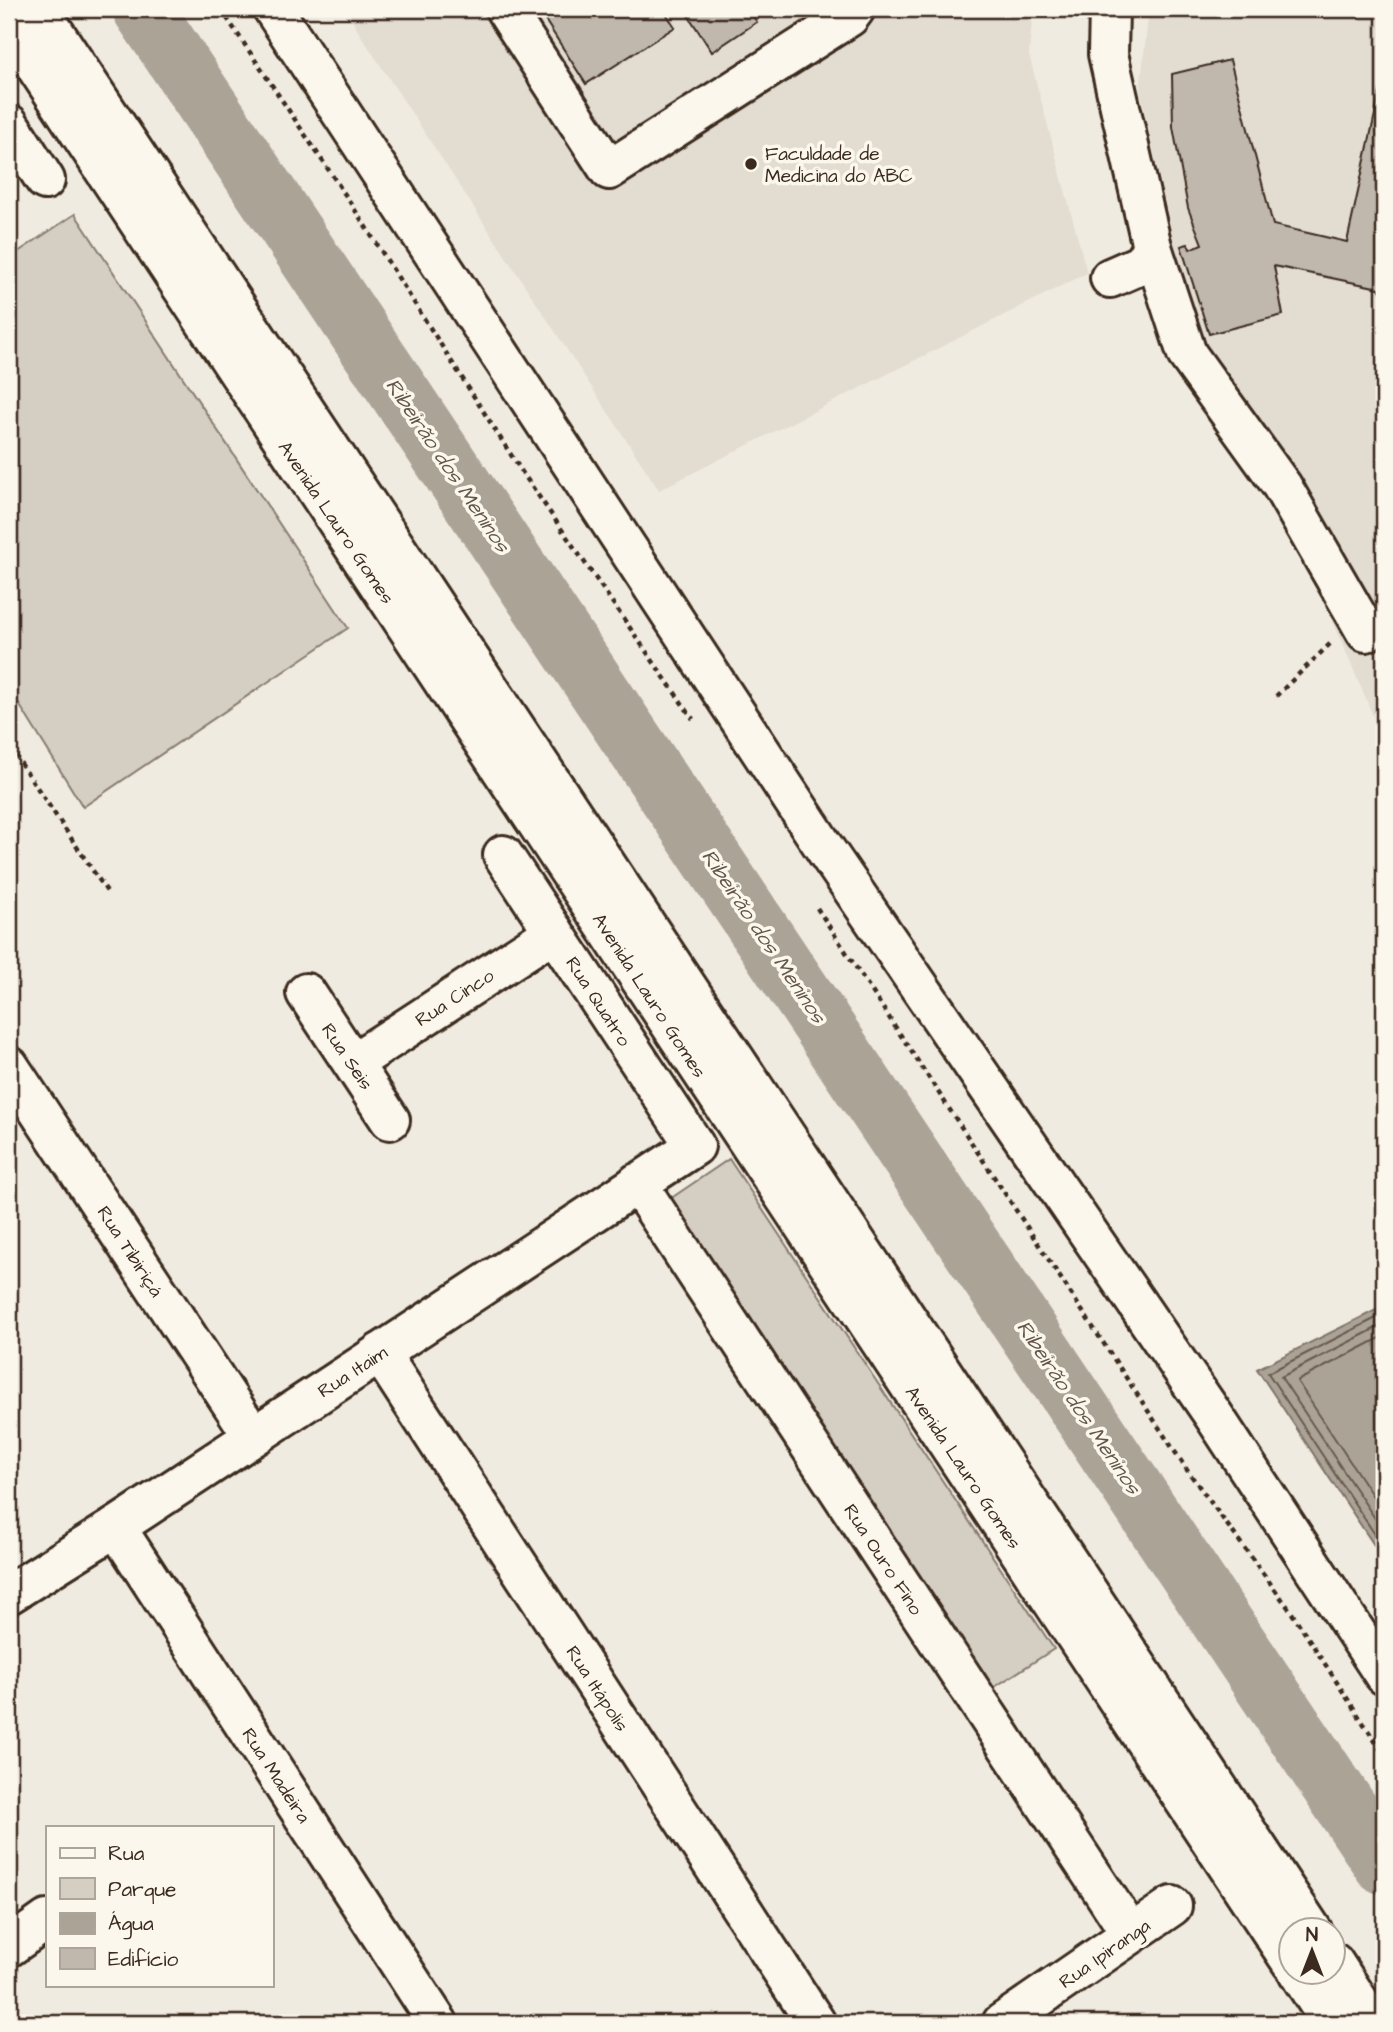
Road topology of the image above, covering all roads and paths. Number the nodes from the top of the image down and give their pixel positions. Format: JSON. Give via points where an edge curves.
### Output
{"nodes":[{"id":1,"x":39,"y":9,"type":"edge"},
{"id":2,"x":221,"y":9,"type":"edge"},
{"id":3,"x":273,"y":9,"type":"edge"},
{"id":4,"x":505,"y":9,"type":"edge"},
{"id":5,"x":855,"y":9,"type":"edge"},
{"id":6,"x":1109,"y":9,"type":"edge"},
{"id":7,"x":9,"y":26,"type":"edge"},
{"id":8,"x":9,"y":124,"type":"edge"},
{"id":9,"x":45,"y":180,"type":"dead end"},
{"id":10,"x":1153,"y":247,"type":"junction"},
{"id":11,"x":1110,"y":278,"type":"dead end"},
{"id":12,"x":1362,"y":625,"type":"joint"},
{"id":13,"x":1276,"y":696,"type":"dead end"},
{"id":14,"x":695,"y":723,"type":"dead end"},
{"id":15,"x":9,"y":746,"type":"edge"},
{"id":16,"x":503,"y":855,"type":"dead end"},
{"id":17,"x":108,"y":893,"type":"dead end"},
{"id":18,"x":811,"y":898,"type":"dead end"},
{"id":19,"x":554,"y":932,"type":"junction"},
{"id":20,"x":306,"y":993,"type":"dead end"},
{"id":21,"x":353,"y":1063,"type":"junction"},
{"id":22,"x":9,"y":1066,"type":"edge"},
{"id":23,"x":390,"y":1120,"type":"dead end"},
{"id":24,"x":695,"y":1146,"type":"joint"},
{"id":25,"x":637,"y":1183,"type":"junction"},
{"id":26,"x":380,"y":1353,"type":"junction"},
{"id":27,"x":253,"y":1436,"type":"junction"},
{"id":28,"x":117,"y":1527,"type":"junction"},
{"id":29,"x":9,"y":1594,"type":"edge"},
{"id":30,"x":1384,"y":1675,"type":"edge"},
{"id":31,"x":1384,"y":1755,"type":"edge"},
{"id":32,"x":1172,"y":1906,"type":"dead end"},
{"id":33,"x":1303,"y":1916,"type":"edge"},
{"id":34,"x":46,"y":1921,"type":"edge"},
{"id":35,"x":1131,"y":1934,"type":"junction"},
{"id":36,"x":1278,"y":1942,"type":"edge"},
{"id":37,"x":9,"y":1947,"type":"edge"},
{"id":38,"x":1348,"y":1985,"type":"edge"},
{"id":39,"x":1307,"y":1986,"type":"edge"},
{"id":40,"x":438,"y":2023,"type":"edge"},
{"id":41,"x":816,"y":2023,"type":"edge"},
{"id":42,"x":1002,"y":2023,"type":"edge"},
{"id":43,"x":1331,"y":2023,"type":"edge"},
{"id":44,"x":1373,"y":2023,"type":"edge"}],
"edges":[{"from":1,"to":33,"type":"main road","name":"Avenida Lauro Gomes"},
{"from":2,"to":14,"type":"path","via":[[522,472]]},
{"from":3,"to":30,"type":"main road","via":[[820,841],[1214,1416]]},
{"from":4,"to":5,"type":"main road","via":[[609,170]]},
{"from":6,"to":10,"type":"main road","via":[[1108,54]]},
{"from":7,"to":36,"type":"main road","name":"Avenida Lauro Gomes"},
{"from":8,"to":9,"type":"main road"},
{"from":10,"to":11,"type":"main road","via":[[1142,264]]},
{"from":10,"to":12,"type":"main road","via":[[1187,354],[1282,486]]},
{"from":12,"to":13,"type":"path"},
{"from":15,"to":17,"type":"path"},
{"from":16,"to":19,"type":"main road","name":"Rua Quatro"},
{"from":18,"to":31,"type":"path","via":[[1187,1470],[1290,1610]]},
{"from":19,"to":21,"type":"main road","name":"Rua Cinco"},
{"from":19,"to":24,"type":"main road","name":"Rua Quatro"},
{"from":20,"to":21,"type":"main road","name":"Rua Seis"},
{"from":21,"to":23,"type":"main road","name":"Rua Seis"},
{"from":22,"to":27,"type":"main road","name":"Rua Tibiriçá"},
{"from":24,"to":25,"type":"main road","name":"Rua Itaim"},
{"from":25,"to":26,"type":"main road","name":"Rua Itaim"},
{"from":25,"to":35,"type":"main road","name":"Rua Ouro Fino"},
{"from":26,"to":27,"type":"main road","name":"Rua Itaim"},
{"from":26,"to":41,"type":"main road","name":"Rua Itápolis"},
{"from":27,"to":28,"type":"main road","name":"Rua Itaim"},
{"from":28,"to":29,"type":"main road","name":"Rua Itaim"},
{"from":28,"to":40,"type":"main road","name":"Rua Madeira"},
{"from":32,"to":35,"type":"main road","name":"Rua Ipiranga"},
{"from":34,"to":37,"type":"main road"},
{"from":35,"to":42,"type":"main road","name":"Rua Ipiranga"},
{"from":38,"to":44,"type":"main road"},
{"from":39,"to":43,"type":"main road"}]}
